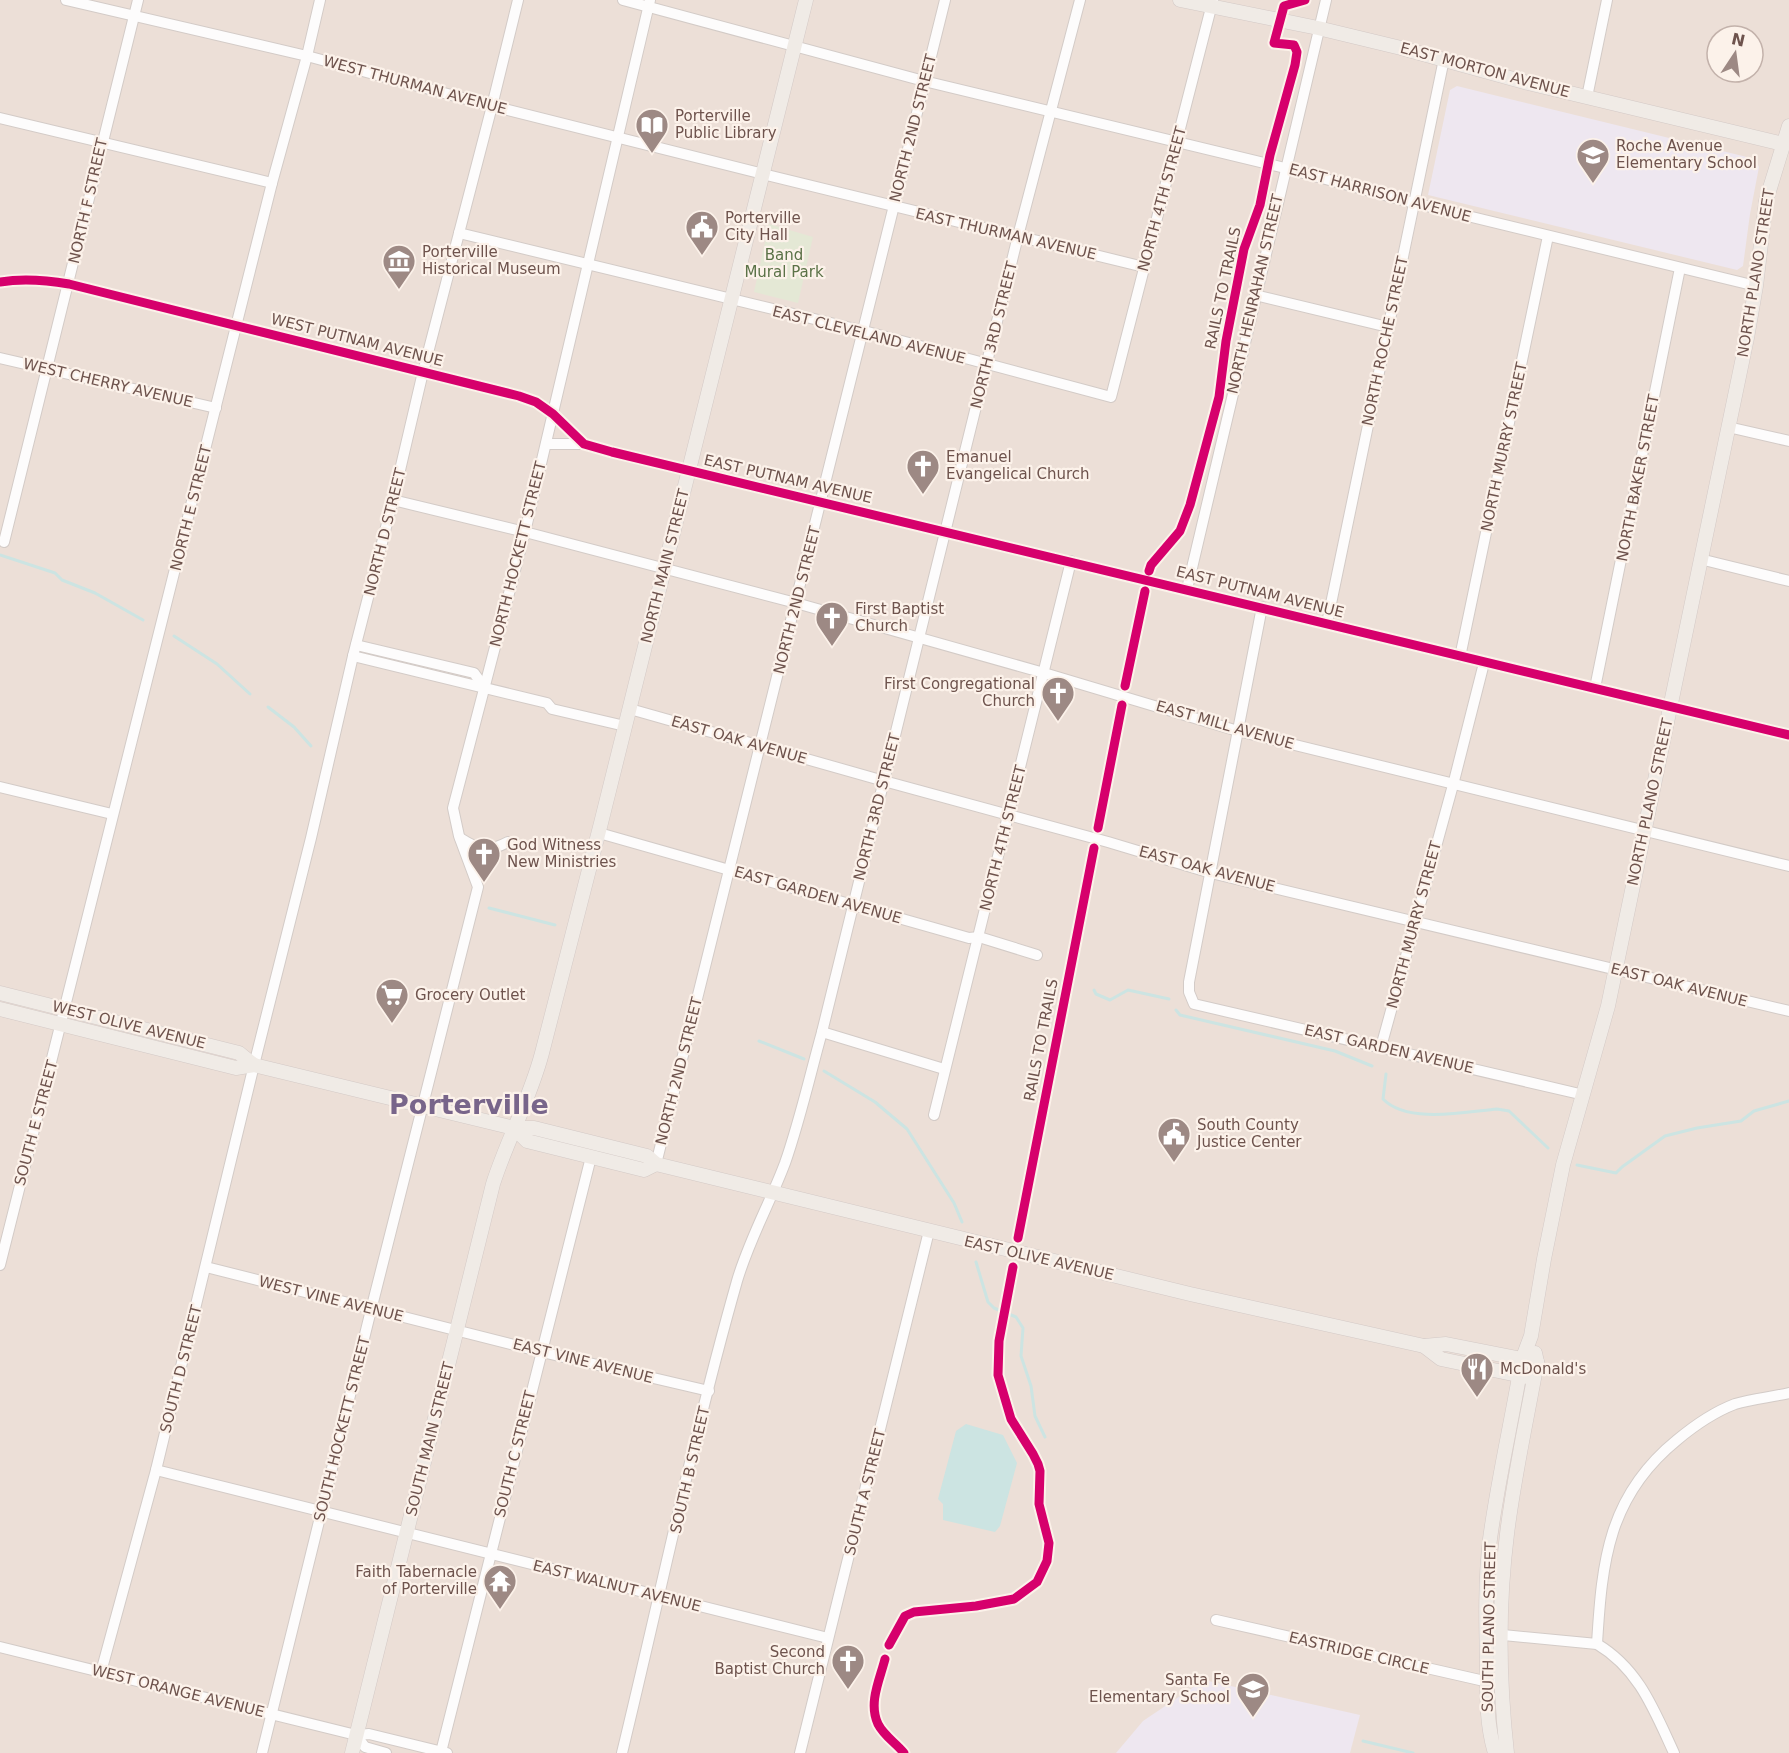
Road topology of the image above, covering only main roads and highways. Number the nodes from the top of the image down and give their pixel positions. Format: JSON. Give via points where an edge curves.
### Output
{"nodes":[{"id":1,"x":806,"y":0,"type":"edge"},
{"id":2,"x":1180,"y":0,"type":"edge"},
{"id":3,"x":1212,"y":4,"type":"edge"},
{"id":4,"x":1789,"y":126,"type":"edge"},
{"id":5,"x":1786,"y":145,"type":"edge"},
{"id":6,"x":0,"y":993,"type":"edge"},
{"id":7,"x":0,"y":1009,"type":"edge"},
{"id":8,"x":63,"y":1016,"type":"junction"},
{"id":9,"x":514,"y":1128,"type":"junction"},
{"id":10,"x":656,"y":1164,"type":"junction"},
{"id":11,"x":1531,"y":1336,"type":"junction"},
{"id":12,"x":1424,"y":1346,"type":"junction"},
{"id":13,"x":1522,"y":1360,"type":"junction"},
{"id":14,"x":1537,"y":1362,"type":"junction"},
{"id":15,"x":1520,"y":1376,"type":"junction"},
{"id":16,"x":1534,"y":1378,"type":"junction"},
{"id":17,"x":1490,"y":1538,"type":"junction"},
{"id":18,"x":1503,"y":1592,"type":"junction"},
{"id":19,"x":352,"y":1753,"type":"edge"},
{"id":20,"x":1495,"y":1753,"type":"edge"},
{"id":21,"x":1508,"y":1753,"type":"edge"}],
"edges":[{"from":1,"to":9,"type":"main road","name":"NORTH MAIN STREET","via":[[599,833],[535,1079]]},
{"from":2,"to":3,"type":"main road","name":"EAST MORTON AVENUE"},
{"from":3,"to":5,"type":"main road","name":"EAST MORTON AVENUE"},
{"from":4,"to":5,"type":"main road","name":"NORTH PLANO STREET"},
{"from":5,"to":11,"type":"main road","name":"NORTH PLANO STREET","via":[[1766,201],[1756,286],[1616,969],[1602,1033],[1563,1165]]},
{"from":6,"to":8,"type":"main road","name":"WEST OLIVE AVENUE"},
{"from":7,"to":8,"type":"main road","name":"WEST OLIVE AVENUE"},
{"from":8,"to":9,"type":"main road","name":"WEST OLIVE AVENUE","via":[[239,1053],[254,1065]]},
{"from":9,"to":10,"type":"main road","name":"EAST OLIVE AVENUE","via":[[534,1128],[636,1153]]},
{"from":9,"to":10,"type":"main road","name":"EAST OLIVE AVENUE","via":[[527,1141],[644,1170]]},
{"from":9,"to":19,"type":"main road","name":"SOUTH MAIN STREET","via":[[493,1184]]},
{"from":10,"to":12,"type":"main road","name":"EAST OLIVE AVENUE"},
{"from":11,"to":13,"type":"main road","name":"NORTH PLANO STREET"},
{"from":11,"to":14,"type":"main road","name":"NORTH PLANO STREET"},
{"from":12,"to":13,"type":"main road","name":"EAST OLIVE AVENUE","via":[[1446,1344]]},
{"from":12,"to":15,"type":"main road","name":"EAST OLIVE AVENUE","via":[[1441,1359]]},
{"from":13,"to":14,"type":"main road","name":"EAST OLIVE AVENUE"},
{"from":13,"to":15,"type":"main road","name":"SOUTH PLANO STREET"},
{"from":14,"to":16,"type":"main road","name":"SOUTH PLANO STREET"},
{"from":15,"to":16,"type":"main road","name":"EAST OLIVE AVENUE"},
{"from":15,"to":17,"type":"main road","name":"SOUTH PLANO STREET"},
{"from":16,"to":18,"type":"main road","name":"SOUTH PLANO STREET","via":[[1508,1529]]},
{"from":17,"to":18,"type":"main road","via":[[1497,1545],[1496,1583]]},
{"from":17,"to":20,"type":"main road","name":"SOUTH PLANO STREET","via":[[1488,1729]]},
{"from":18,"to":21,"type":"main road","name":"SOUTH PLANO STREET","via":[[1502,1685]]}]}
